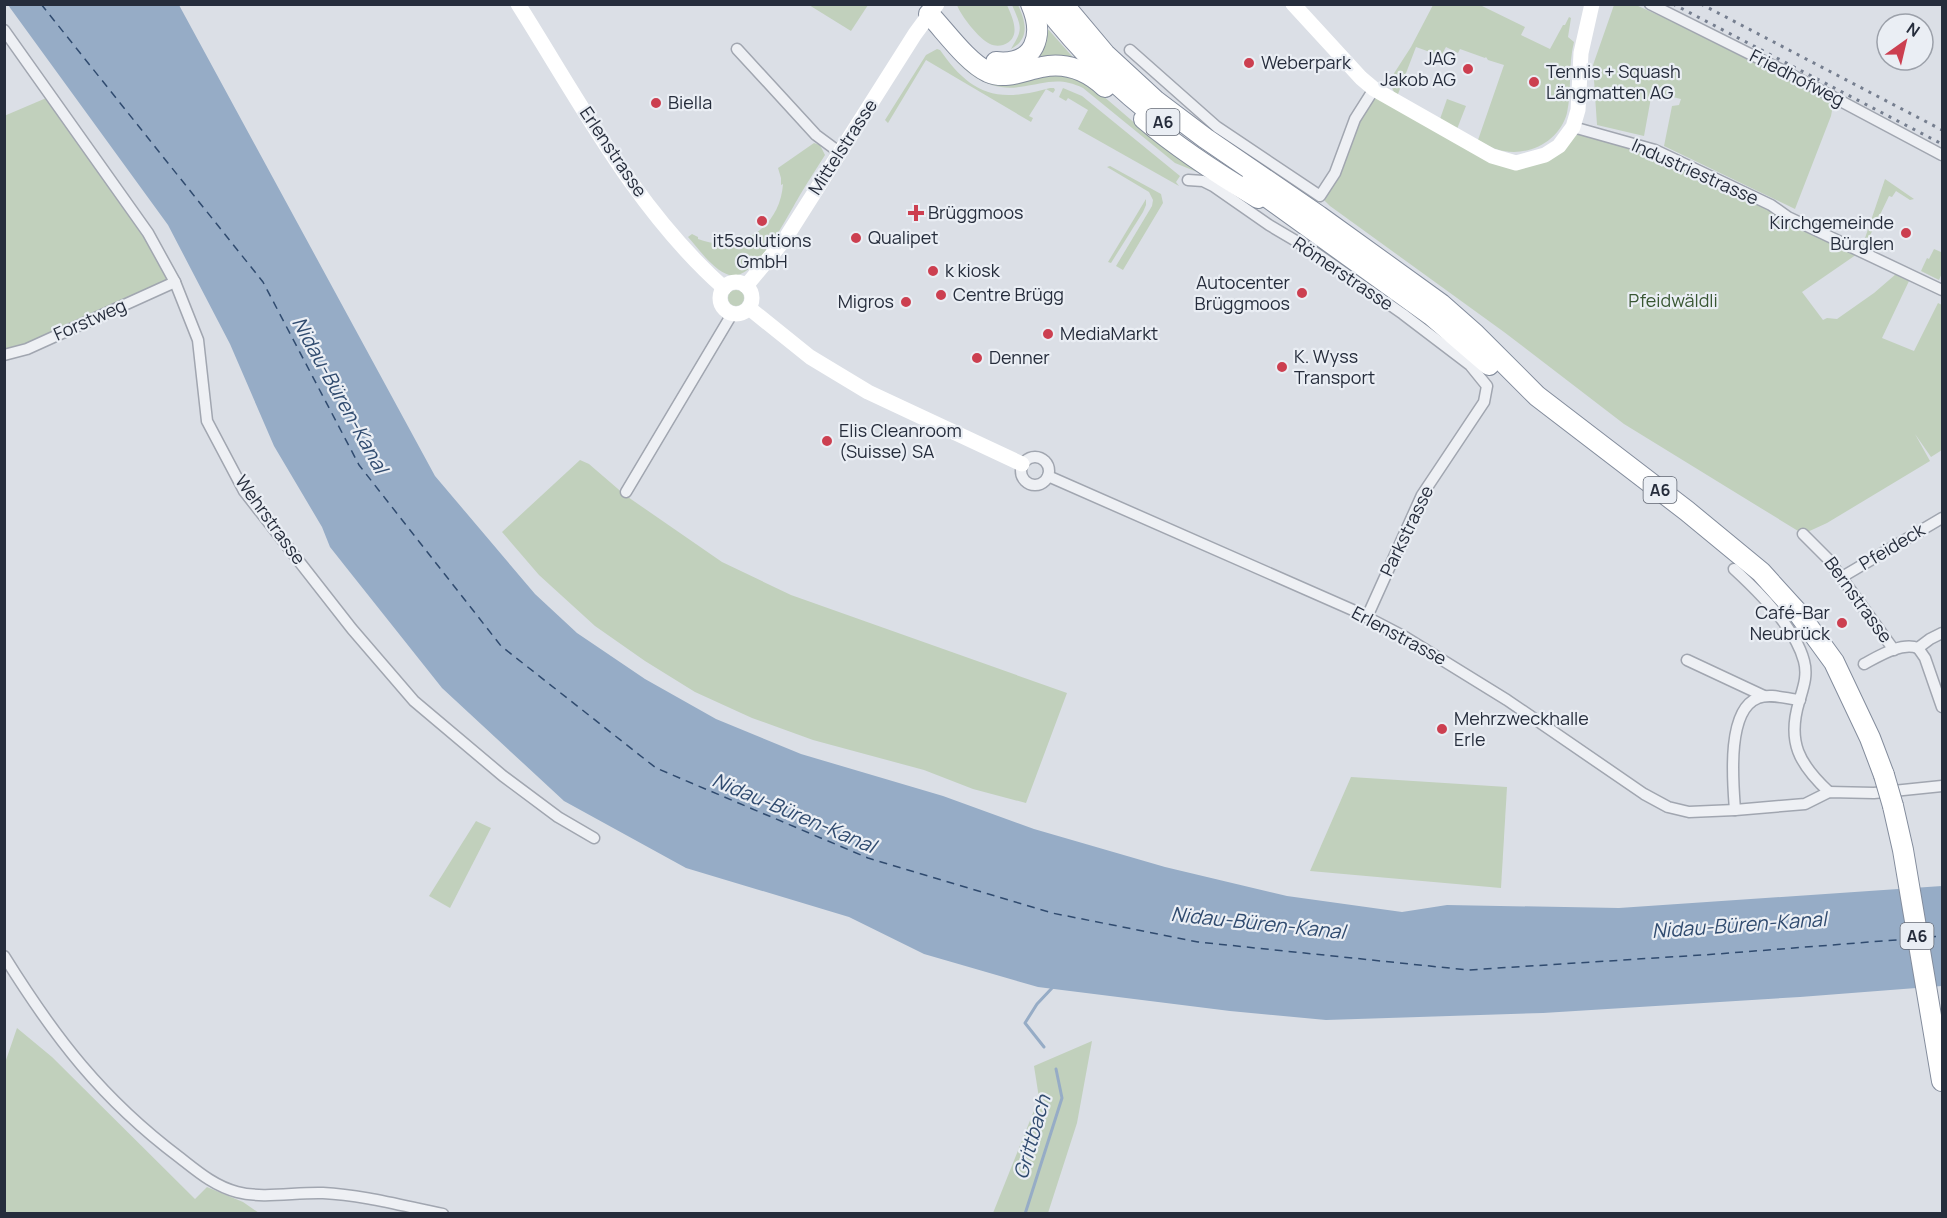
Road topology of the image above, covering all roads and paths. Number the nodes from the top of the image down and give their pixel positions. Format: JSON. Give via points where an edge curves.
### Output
{"nodes":[{"id":1,"x":518,"y":4,"type":"edge"},
{"id":2,"x":1031,"y":4,"type":"edge"},
{"id":3,"x":1044,"y":4,"type":"edge"},
{"id":4,"x":1063,"y":4,"type":"edge"},
{"id":5,"x":1076,"y":4,"type":"edge"},
{"id":6,"x":1293,"y":4,"type":"edge"},
{"id":7,"x":1592,"y":4,"type":"edge"},
{"id":8,"x":1650,"y":4,"type":"edge"},
{"id":9,"x":934,"y":8,"type":"edge"},
{"id":10,"x":4,"y":30,"type":"edge"},
{"id":11,"x":965,"y":44,"type":"junction"},
{"id":12,"x":737,"y":49,"type":"dead end"},
{"id":13,"x":1130,"y":50,"type":"dead end"},
{"id":14,"x":1105,"y":54,"type":"junction"},
{"id":15,"x":1374,"y":89,"type":"junction"},
{"id":16,"x":1573,"y":128,"type":"junction"},
{"id":17,"x":839,"y":152,"type":"junction"},
{"id":18,"x":1942,"y":155,"type":"edge"},
{"id":19,"x":1188,"y":180,"type":"dead end"},
{"id":20,"x":1299,"y":220,"type":"junction"},
{"id":21,"x":175,"y":282,"type":"junction"},
{"id":22,"x":746,"y":286,"type":"junction"},
{"id":23,"x":724,"y":288,"type":"junction"},
{"id":24,"x":1942,"y":290,"type":"edge"},
{"id":25,"x":749,"y":308,"type":"junction"},
{"id":26,"x":1436,"y":310,"type":"junction"},
{"id":27,"x":732,"y":314,"type":"junction"},
{"id":28,"x":4,"y":355,"type":"edge"},
{"id":29,"x":1487,"y":386,"type":"joint"},
{"id":30,"x":1022,"y":464,"type":"junction"},
{"id":31,"x":1048,"y":476,"type":"junction"},
{"id":32,"x":626,"y":492,"type":"dead end"},
{"id":33,"x":1942,"y":518,"type":"edge"},
{"id":34,"x":1803,"y":534,"type":"dead end"},
{"id":35,"x":1734,"y":569,"type":"dead end"},
{"id":36,"x":1842,"y":577,"type":"junction"},
{"id":37,"x":1367,"y":617,"type":"junction"},
{"id":38,"x":1942,"y":633,"type":"edge"},
{"id":39,"x":1918,"y":648,"type":"junction"},
{"id":40,"x":1894,"y":650,"type":"junction"},
{"id":41,"x":1687,"y":660,"type":"dead end"},
{"id":42,"x":1864,"y":664,"type":"dead end"},
{"id":43,"x":1764,"y":696,"type":"junction"},
{"id":44,"x":1800,"y":700,"type":"junction"},
{"id":45,"x":1942,"y":707,"type":"edge"},
{"id":46,"x":1942,"y":786,"type":"edge"},
{"id":47,"x":1829,"y":792,"type":"junction"},
{"id":48,"x":1735,"y":810,"type":"junction"},
{"id":49,"x":594,"y":838,"type":"dead end"},
{"id":50,"x":4,"y":956,"type":"edge"},
{"id":51,"x":1942,"y":1082,"type":"edge"},
{"id":52,"x":443,"y":1214,"type":"edge"}],
"edges":[{"from":1,"to":23,"type":"main road","name":"Erlenstrasse","via":[[644,199]]},
{"from":2,"to":11,"type":"highway","via":[[1037,38],[1030,51],[1017,61],[997,62]]},
{"from":3,"to":20,"type":"highway","number":"A6","via":[[1083,50],[1135,101]]},
{"from":4,"to":14,"type":"highway","number":"A6"},
{"from":5,"to":14,"type":"highway"},
{"from":6,"to":15,"type":"main road"},
{"from":7,"to":16,"type":"main road","via":[[1581,53],[1578,110]]},
{"from":8,"to":18,"type":"street","name":"Friedhofweg"},
{"from":9,"to":11,"type":"highway"},
{"from":9,"to":17,"type":"main road","name":"Mittelstrasse"},
{"from":10,"to":21,"type":"street","name":"Wehrstrasse","via":[[148,233]]},
{"from":11,"to":20,"type":"highway","via":[[979,66],[998,75],[1056,65],[1088,74],[1194,157]]},
{"from":12,"to":17,"type":"street","name":"Mittelstrasse","via":[[816,135]]},
{"from":13,"to":15,"type":"street","via":[[1217,127],[1320,196],[1335,173],[1355,119]]},
{"from":14,"to":26,"type":"highway","number":"A6","via":[[1156,101],[1318,216]]},
{"from":15,"to":16,"type":"main road","via":[[1509,162],[1545,155]]},
{"from":16,"to":24,"type":"street","name":"Industriestrasse","via":[[1655,150]]},
{"from":17,"to":22,"type":"main road","name":"Mittelstrasse","via":[[785,239]]},
{"from":19,"to":29,"type":"street","name":"Römerstrasse","via":[[1212,186],[1340,269],[1457,354]]},
{"from":20,"to":26,"type":"highway","number":"A6"},
{"from":21,"to":28,"type":"street","name":"Forstweg","via":[[27,349]]},
{"from":21,"to":49,"type":"street","name":"Wehrstrasse","via":[[198,340],[207,421],[244,491],[414,701],[503,776]]},
{"from":22,"to":23,"type":"main road","via":[[734,282]]},
{"from":22,"to":25,"type":"main road","via":[[752,296]]},
{"from":23,"to":27,"type":"main road","via":[[721,303]]},
{"from":25,"to":27,"type":"main road"},
{"from":25,"to":30,"type":"main road","via":[[810,357],[868,392]]},
{"from":26,"to":51,"type":"highway","number":"A6","bridge":true,"via":[[1475,334],[1537,396],[1761,572],[1834,662],[1870,738],[1893,806]]},
{"from":27,"to":32,"type":"street"},
{"from":29,"to":37,"type":"street","name":"Parkstrasse","via":[[1484,402],[1422,495]]},
{"from":30,"to":31,"type":"street","via":[[1028,458],[1041,458],[1049,468]]},
{"from":30,"to":31,"type":"street","via":[[1020,473],[1029,484],[1038,485]]},
{"from":31,"to":37,"type":"street","name":"Erlenstrasse"},
{"from":33,"to":36,"type":"street","name":"Pfeideck"},
{"from":34,"to":36,"type":"street","name":"Bernstrasse","via":[[1820,548]]},
{"from":35,"to":44,"type":"street","via":[[1769,604],[1801,652],[1806,673]]},
{"from":36,"to":40,"type":"street","name":"Bernstrasse"},
{"from":37,"to":48,"type":"street","name":"Erlenstrasse","via":[[1445,660],[1654,800],[1689,812]]},
{"from":38,"to":39,"type":"street"},
{"from":39,"to":40,"type":"street","name":"Bernstrasse"},
{"from":39,"to":45,"type":"street"},
{"from":40,"to":42,"type":"street"},
{"from":41,"to":43,"type":"street"},
{"from":43,"to":44,"type":"street"},
{"from":43,"to":48,"type":"street","via":[[1750,703],[1737,732],[1732,760]]},
{"from":44,"to":47,"type":"street","via":[[1794,740],[1811,774]]},
{"from":46,"to":47,"type":"street","name":"Erlenstrasse","via":[[1874,793]]},
{"from":47,"to":48,"type":"street","name":"Erlenstrasse","via":[[1805,804]]},
{"from":50,"to":52,"type":"street","via":[[90,1077],[143,1130],[220,1186],[256,1195],[325,1193],[360,1197]]}]}
